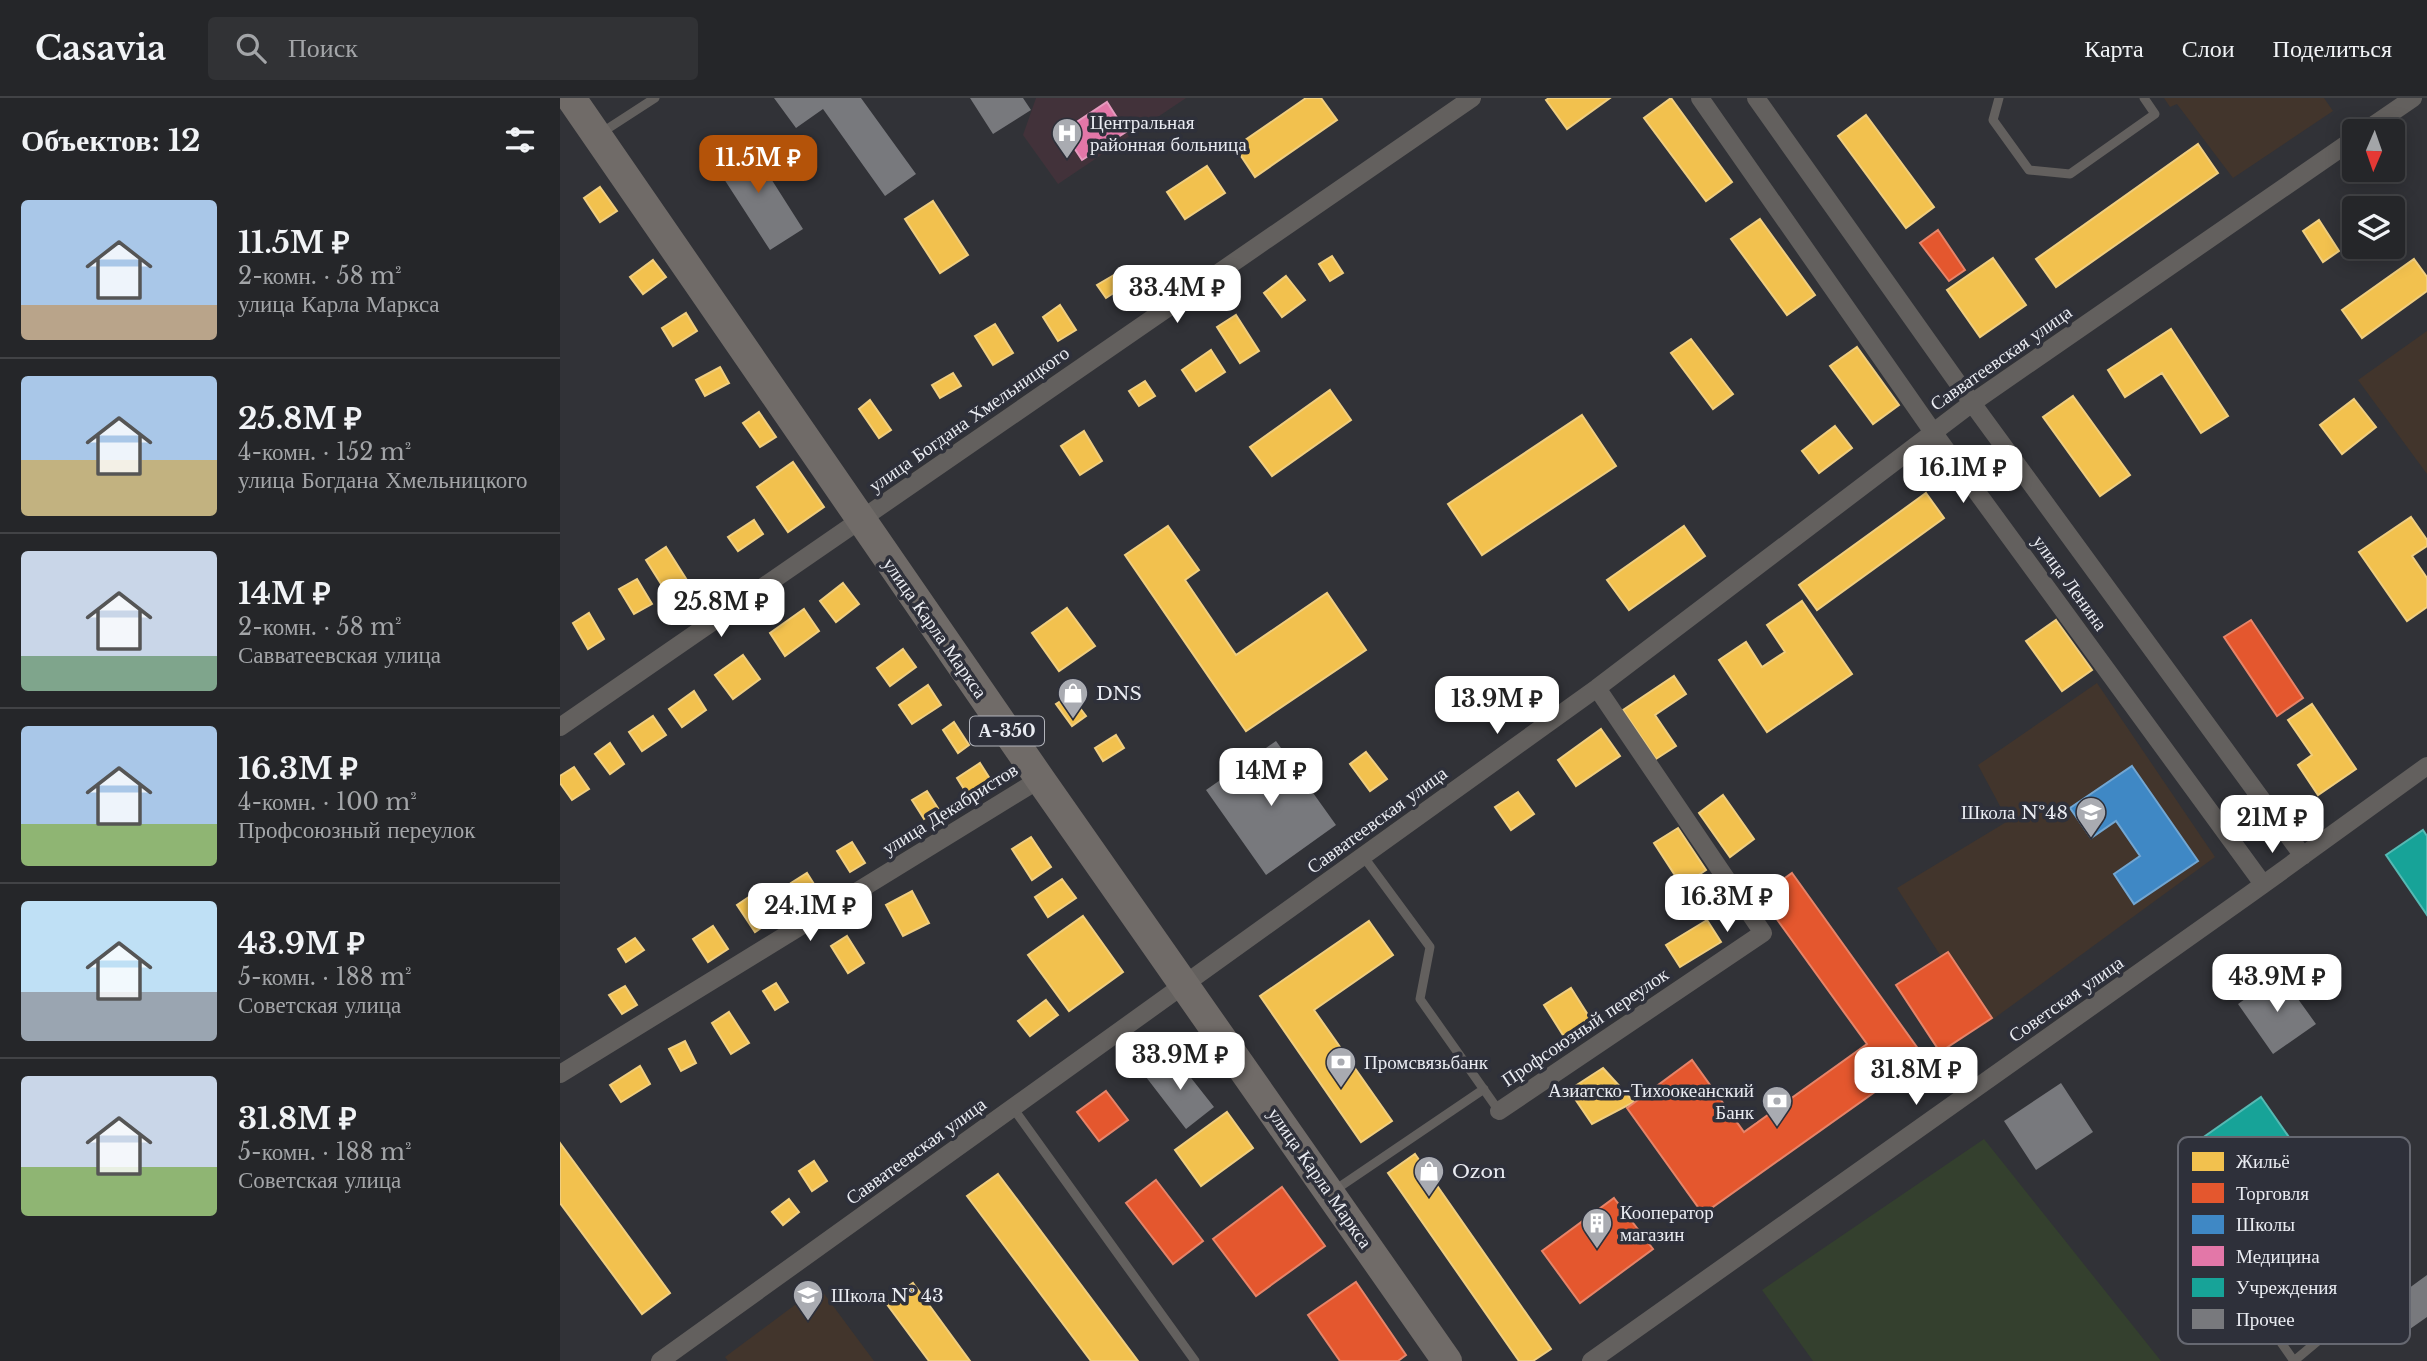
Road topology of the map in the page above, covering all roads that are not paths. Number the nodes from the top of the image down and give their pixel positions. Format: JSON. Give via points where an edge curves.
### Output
{"nodes":[{"id":1,"x":571,"y":98,"type":"edge"},
{"id":2,"x":655,"y":98,"type":"edge"},
{"id":3,"x":1472,"y":98,"type":"edge"},
{"id":4,"x":1700,"y":98,"type":"edge"},
{"id":5,"x":1756,"y":98,"type":"edge"},
{"id":6,"x":1998,"y":98,"type":"edge"},
{"id":7,"x":2144,"y":98,"type":"edge"},
{"id":8,"x":2413,"y":98,"type":"edge"},
{"id":9,"x":2382,"y":119,"type":"edge"},
{"id":10,"x":597,"y":136,"type":"junction"},
{"id":11,"x":2342,"y":147,"type":"edge"},
{"id":12,"x":1972,"y":402,"type":"junction"},
{"id":13,"x":1933,"y":432,"type":"junction"},
{"id":14,"x":860,"y":520,"type":"junction"},
{"id":15,"x":1597,"y":688,"type":"junction"},
{"id":16,"x":560,"y":727,"type":"edge"},
{"id":17,"x":2427,"y":766,"type":"edge"},
{"id":18,"x":1040,"y":779,"type":"junction"},
{"id":19,"x":1363,"y":856,"type":"junction"},
{"id":20,"x":2303,"y":856,"type":"junction"},
{"id":21,"x":2263,"y":884,"type":"junction"},
{"id":22,"x":1184,"y":985,"type":"junction"},
{"id":23,"x":560,"y":1074,"type":"edge"},
{"id":24,"x":1484,"y":1089,"type":"junction"},
{"id":25,"x":1013,"y":1108,"type":"junction"},
{"id":26,"x":1499,"y":1111,"type":"joint"},
{"id":27,"x":1331,"y":1193,"type":"junction"},
{"id":28,"x":2282,"y":1344,"type":"edge"},
{"id":29,"x":2314,"y":1344,"type":"edge"},
{"id":30,"x":660,"y":1361,"type":"edge"},
{"id":31,"x":1195,"y":1361,"type":"edge"},
{"id":32,"x":1447,"y":1361,"type":"edge"},
{"id":33,"x":1591,"y":1361,"type":"edge"},
{"id":34,"x":2294,"y":1361,"type":"edge"}],
"edges":[{"from":1,"to":10,"type":"highway","name":"улица Карла Маркса","number":"А-350"},
{"from":2,"to":10,"type":"lane"},
{"from":3,"to":14,"type":"street","name":"улица Богдана Хмельницкого"},
{"from":4,"to":13,"type":"street","name":"улица Ленина"},
{"from":5,"to":12,"type":"street","name":"улица Ленина"},
{"from":6,"to":7,"type":"lane","via":[[1993,120],[2029,170],[2070,174],[2155,114]]},
{"from":8,"to":9,"type":"street"},
{"from":10,"to":14,"type":"highway","name":"улица Карла Маркса","number":"А-350"},
{"from":11,"to":12,"type":"street","name":"Савватеевская улица"},
{"from":12,"to":13,"type":"street","name":"Савватеевская улица"},
{"from":12,"to":20,"type":"street","name":"улица Ленина"},
{"from":13,"to":15,"type":"street","name":"Савватеевская улица"},
{"from":13,"to":21,"type":"street","name":"улица Ленина"},
{"from":14,"to":16,"type":"street","name":"улица Богдана Хмельницкого"},
{"from":14,"to":18,"type":"highway","name":"улица Карла Маркса","number":"А-350"},
{"from":15,"to":19,"type":"street","name":"Савватеевская улица"},
{"from":15,"to":26,"type":"street","name":"Профсоюзный переулок","via":[[1763,933]]},
{"from":17,"to":20,"type":"street","name":"Советская улица"},
{"from":18,"to":22,"type":"highway","name":"улица Карла Маркса","number":"А-350"},
{"from":18,"to":23,"type":"street","name":"улица Декабристов"},
{"from":19,"to":22,"type":"street","name":"Савватеевская улица"},
{"from":19,"to":24,"type":"lane","via":[[1430,947],[1420,999]]},
{"from":20,"to":21,"type":"street","name":"Советская улица"},
{"from":21,"to":33,"type":"street","name":"Советская улица"},
{"from":22,"to":25,"type":"street","name":"Савватеевская улица"},
{"from":22,"to":27,"type":"highway","name":"улица Карла Маркса","number":"А-350"},
{"from":24,"to":26,"type":"lane"},
{"from":24,"to":27,"type":"lane"},
{"from":25,"to":30,"type":"street","name":"Савватеевская улица"},
{"from":25,"to":31,"type":"lane"},
{"from":27,"to":32,"type":"highway","name":"улица Карла Маркса","number":"А-350"},
{"from":28,"to":34,"type":"lane"},
{"from":29,"to":34,"type":"lane"}]}
